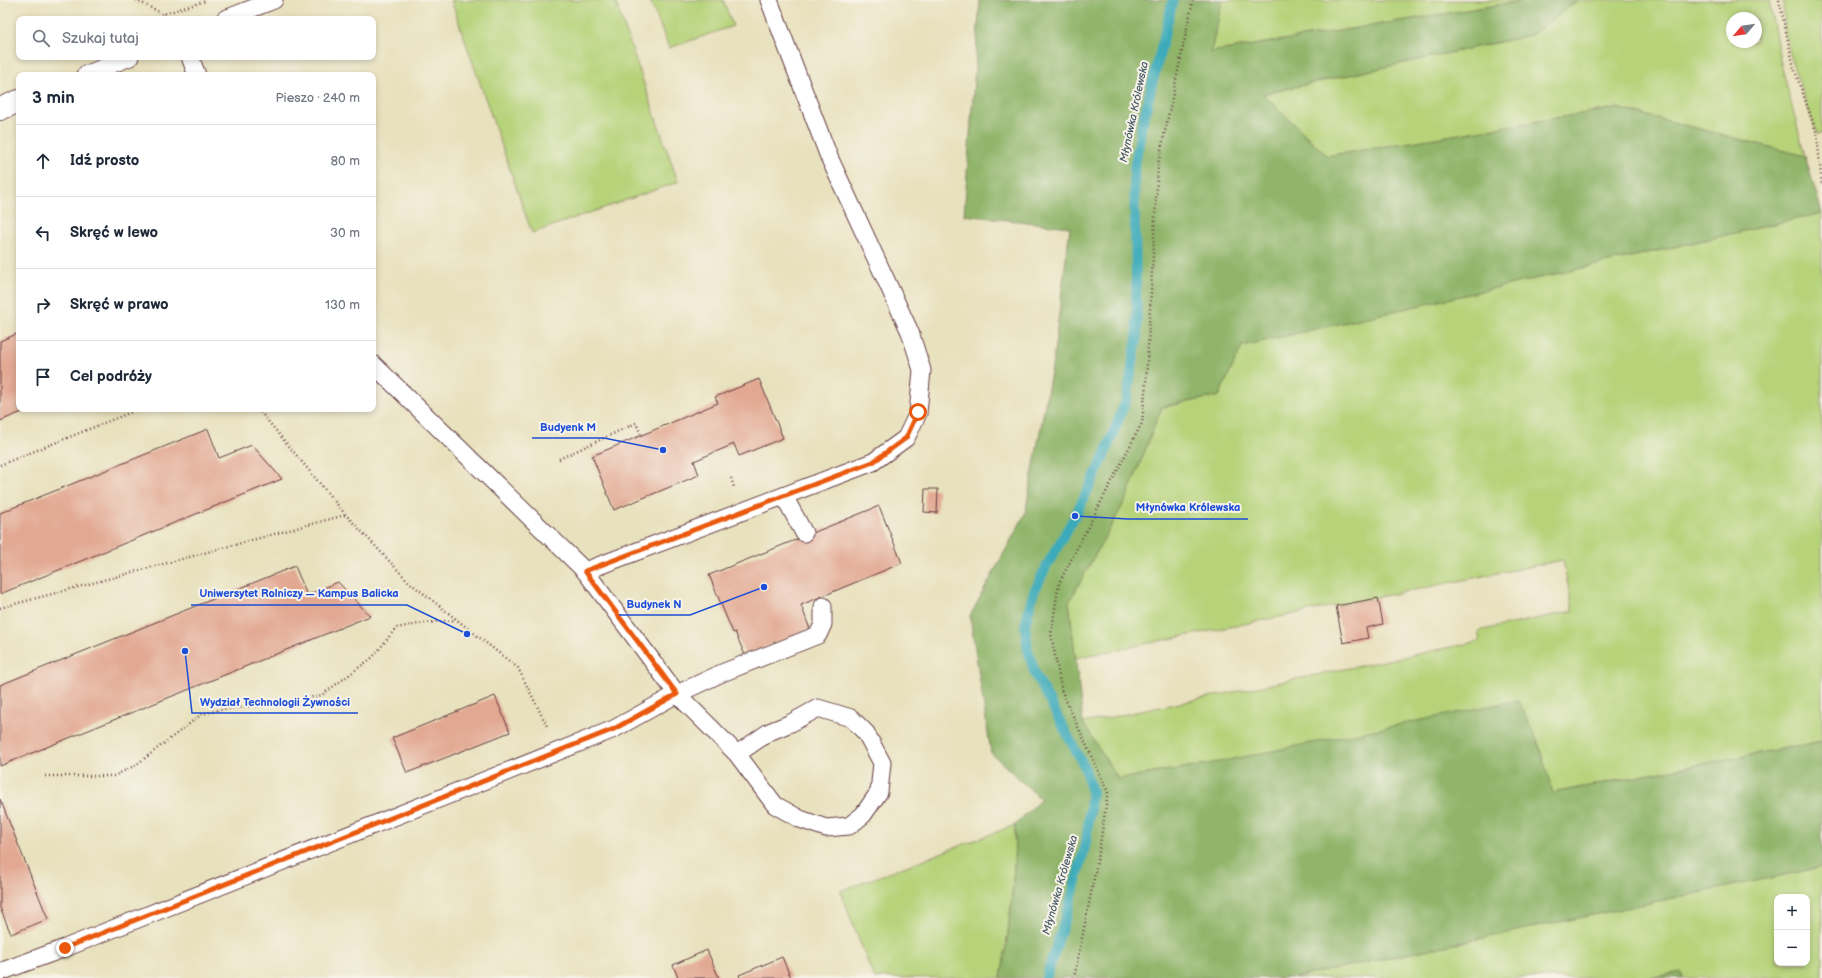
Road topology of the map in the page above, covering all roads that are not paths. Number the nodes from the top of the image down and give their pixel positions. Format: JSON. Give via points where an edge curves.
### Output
{"nodes":[{"id":1,"x":274,"y":0,"type":"edge"},
{"id":2,"x":769,"y":0,"type":"edge"},
{"id":3,"x":233,"y":16,"type":"edge"},
{"id":4,"x":122,"y":60,"type":"edge"},
{"id":5,"x":191,"y":60,"type":"edge"},
{"id":6,"x":92,"y":72,"type":"edge"},
{"id":7,"x":196,"y":72,"type":"edge"},
{"id":8,"x":16,"y":102,"type":"edge"},
{"id":9,"x":0,"y":109,"type":"edge"},
{"id":10,"x":376,"y":367,"type":"edge"},
{"id":11,"x":784,"y":496,"type":"junction"},
{"id":12,"x":804,"y":533,"type":"dead end"},
{"id":13,"x":585,"y":571,"type":"junction"},
{"id":14,"x":823,"y":606,"type":"dead end"},
{"id":15,"x":677,"y":694,"type":"junction"},
{"id":16,"x":737,"y":754,"type":"junction"},
{"id":17,"x":0,"y":972,"type":"edge"}],
"edges":[{"from":1,"to":3,"type":"lane"},
{"from":2,"to":11,"type":"lane","via":[[829,157],[910,332],[922,370],[918,412],[906,438],[873,462]]},
{"from":4,"to":6,"type":"lane"},
{"from":5,"to":7,"type":"lane"},
{"from":8,"to":9,"type":"street"},
{"from":10,"to":13,"type":"lane"},
{"from":11,"to":12,"type":"lane"},
{"from":11,"to":13,"type":"lane"},
{"from":13,"to":15,"type":"lane"},
{"from":14,"to":15,"type":"lane","via":[[823,624],[818,635],[722,673]]},
{"from":15,"to":16,"type":"lane"},
{"from":15,"to":17,"type":"lane","via":[[614,729]]},
{"from":16,"to":16,"type":"lane","via":[[775,805],[800,819],[826,828],[849,826],[863,815],[879,792],[882,763],[866,733],[851,718],[818,708],[769,732]]}]}
